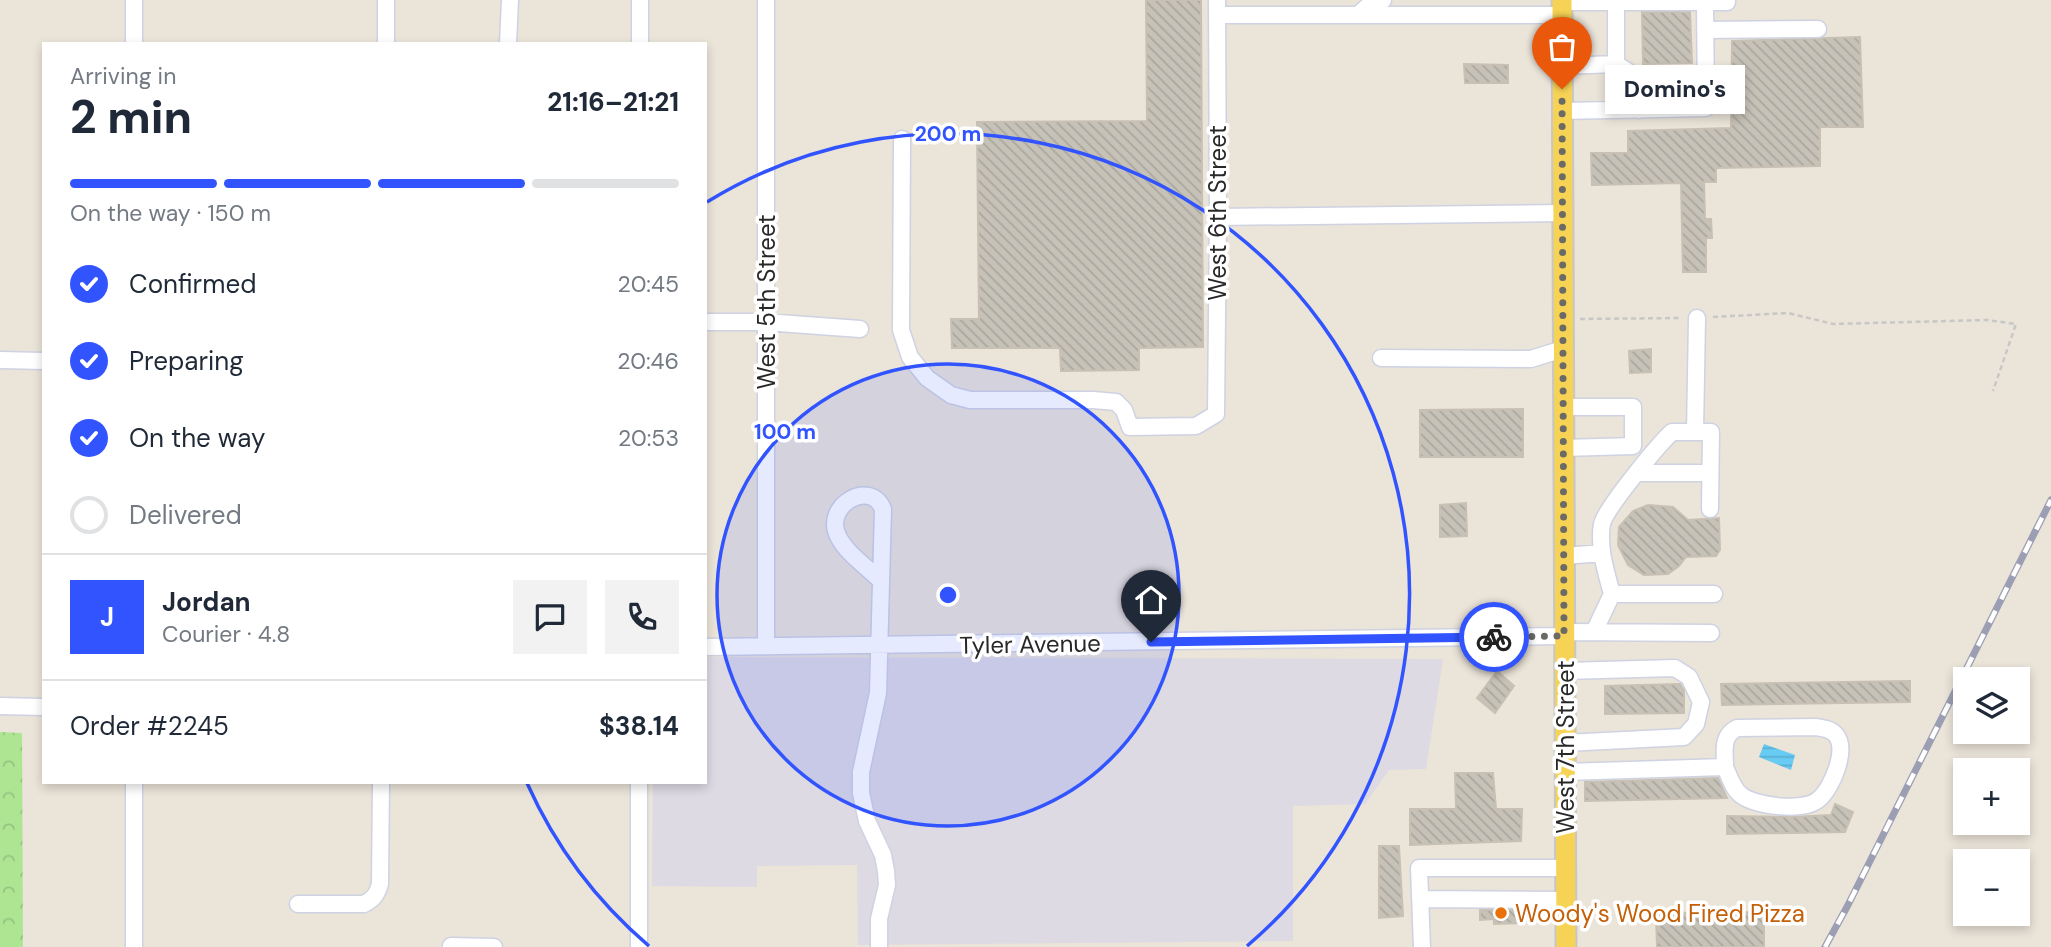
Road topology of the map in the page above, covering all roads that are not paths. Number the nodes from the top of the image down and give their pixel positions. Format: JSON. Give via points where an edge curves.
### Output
{"nodes":[{"id":1,"x":134,"y":0,"type":"edge"},
{"id":2,"x":386,"y":0,"type":"edge"},
{"id":3,"x":510,"y":0,"type":"edge"},
{"id":4,"x":640,"y":0,"type":"edge"},
{"id":5,"x":766,"y":0,"type":"edge"},
{"id":6,"x":1382,"y":0,"type":"edge"},
{"id":7,"x":1727,"y":0,"type":"edge"},
{"id":8,"x":1616,"y":2,"type":"edge"},
{"id":9,"x":1705,"y":2,"type":"junction"},
{"id":10,"x":1562,"y":6,"type":"edge"},
{"id":11,"x":1217,"y":8,"type":"edge"},
{"id":12,"x":1358,"y":15,"type":"junction"},
{"id":13,"x":1818,"y":29,"type":"dead end"},
{"id":14,"x":1705,"y":30,"type":"junction"},
{"id":15,"x":134,"y":42,"type":"edge"},
{"id":16,"x":386,"y":42,"type":"edge"},
{"id":17,"x":508,"y":42,"type":"edge"},
{"id":18,"x":640,"y":42,"type":"edge"},
{"id":19,"x":1616,"y":64,"type":"junction"},
{"id":20,"x":1562,"y":66,"type":"junction"},
{"id":21,"x":1639,"y":110,"type":"junction"},
{"id":22,"x":1562,"y":111,"type":"junction"},
{"id":23,"x":902,"y":139,"type":"dead end"},
{"id":24,"x":1563,"y":213,"type":"junction"},
{"id":25,"x":1218,"y":217,"type":"junction"},
{"id":26,"x":1697,"y":318,"type":"road end"},
{"id":27,"x":707,"y":322,"type":"edge"},
{"id":28,"x":765,"y":322,"type":"junction"},
{"id":29,"x":860,"y":329,"type":"dead end"},
{"id":30,"x":1563,"y":349,"type":"junction"},
{"id":31,"x":1381,"y":358,"type":"dead end"},
{"id":32,"x":0,"y":359,"type":"edge"},
{"id":33,"x":42,"y":361,"type":"edge"},
{"id":34,"x":1563,"y":408,"type":"junction"},
{"id":35,"x":1695,"y":432,"type":"junction"},
{"id":36,"x":1633,"y":446,"type":"junction"},
{"id":37,"x":1563,"y":448,"type":"junction"},
{"id":38,"x":1650,"y":456,"type":"junction"},
{"id":39,"x":1637,"y":472,"type":"junction"},
{"id":40,"x":1710,"y":473,"type":"junction"},
{"id":41,"x":1710,"y":509,"type":"dead end"},
{"id":42,"x":1602,"y":553,"type":"junction"},
{"id":43,"x":1564,"y":556,"type":"junction"},
{"id":44,"x":880,"y":580,"type":"junction"},
{"id":45,"x":1612,"y":594,"type":"junction"},
{"id":46,"x":1714,"y":594,"type":"dead end"},
{"id":47,"x":1594,"y":632,"type":"junction"},
{"id":48,"x":1712,"y":633,"type":"dead end"},
{"id":49,"x":1564,"y":634,"type":"junction"},
{"id":50,"x":707,"y":646,"type":"edge"},
{"id":51,"x":765,"y":646,"type":"junction"},
{"id":52,"x":879,"y":646,"type":"junction"},
{"id":53,"x":1564,"y":671,"type":"junction"},
{"id":54,"x":0,"y":706,"type":"edge"},
{"id":55,"x":42,"y":707,"type":"edge"},
{"id":56,"x":1565,"y":743,"type":"junction"},
{"id":57,"x":1725,"y":767,"type":"junction"},
{"id":58,"x":1565,"y":772,"type":"junction"},
{"id":59,"x":134,"y":784,"type":"edge"},
{"id":60,"x":381,"y":784,"type":"edge"},
{"id":61,"x":639,"y":784,"type":"edge"},
{"id":62,"x":1565,"y":868,"type":"junction"},
{"id":63,"x":1420,"y":899,"type":"junction"},
{"id":64,"x":1566,"y":900,"type":"junction"},
{"id":65,"x":298,"y":904,"type":"dead end"},
{"id":66,"x":452,"y":946,"type":"edge"},
{"id":67,"x":134,"y":947,"type":"edge"},
{"id":68,"x":494,"y":947,"type":"edge"},
{"id":69,"x":639,"y":947,"type":"edge"},
{"id":70,"x":878,"y":947,"type":"edge"},
{"id":71,"x":1422,"y":947,"type":"edge"},
{"id":72,"x":1566,"y":947,"type":"edge"}],
"edges":[{"from":1,"to":15,"type":"street"},
{"from":2,"to":16,"type":"street"},
{"from":3,"to":17,"type":"street"},
{"from":4,"to":18,"type":"street"},
{"from":5,"to":28,"type":"street","name":"West 5th Street"},
{"from":6,"to":12,"type":"street"},
{"from":7,"to":9,"type":"street"},
{"from":8,"to":9,"type":"street"},
{"from":8,"to":10,"type":"street"},
{"from":8,"to":19,"type":"street"},
{"from":9,"to":14,"type":"street"},
{"from":10,"to":12,"type":"street"},
{"from":10,"to":20,"type":"main road","name":"West 7th Street"},
{"from":11,"to":12,"type":"street"},
{"from":11,"to":25,"type":"street","name":"West 6th Street"},
{"from":13,"to":14,"type":"street"},
{"from":14,"to":21,"type":"street","via":[[1706,108]]},
{"from":19,"to":20,"type":"street"},
{"from":19,"to":21,"type":"street","via":[[1637,78]]},
{"from":20,"to":22,"type":"main road","name":"West 7th Street"},
{"from":21,"to":22,"type":"street"},
{"from":22,"to":24,"type":"main road","name":"West 7th Street"},
{"from":23,"to":25,"type":"street","name":"West 6th Street","via":[[901,330],[910,357],[951,396],[1116,402],[1130,426],[1196,426],[1216,414]]},
{"from":24,"to":25,"type":"street"},
{"from":24,"to":30,"type":"main road","name":"West 7th Street"},
{"from":26,"to":35,"type":"street"},
{"from":27,"to":28,"type":"street"},
{"from":28,"to":29,"type":"street"},
{"from":28,"to":51,"type":"street","name":"West 5th Street"},
{"from":30,"to":31,"type":"street","via":[[1531,359]]},
{"from":30,"to":34,"type":"main road","name":"West 7th Street"},
{"from":32,"to":33,"type":"street"},
{"from":34,"to":36,"type":"street","via":[[1633,407]]},
{"from":34,"to":37,"type":"main road","name":"West 7th Street"},
{"from":35,"to":38,"type":"street","via":[[1672,432]]},
{"from":35,"to":40,"type":"street","via":[[1711,432]]},
{"from":36,"to":37,"type":"street"},
{"from":36,"to":38,"type":"street"},
{"from":37,"to":43,"type":"main road","name":"West 7th Street"},
{"from":38,"to":39,"type":"street"},
{"from":39,"to":40,"type":"street"},
{"from":39,"to":42,"type":"street","via":[[1602,522]]},
{"from":40,"to":41,"type":"street"},
{"from":42,"to":43,"type":"street"},
{"from":42,"to":45,"type":"street"},
{"from":43,"to":49,"type":"main road","name":"West 7th Street"},
{"from":44,"to":44,"type":"street","via":[[883,509],[874,497],[850,498],[837,513],[838,538]]},
{"from":44,"to":52,"type":"street"},
{"from":45,"to":46,"type":"street"},
{"from":45,"to":47,"type":"street"},
{"from":47,"to":48,"type":"street","name":"Tyler Avenue"},
{"from":47,"to":49,"type":"street","name":"Tyler Avenue"},
{"from":49,"to":52,"type":"street","name":"Tyler Avenue"},
{"from":49,"to":53,"type":"main road","name":"West 7th Street"},
{"from":50,"to":51,"type":"street","name":"Tyler Avenue"},
{"from":51,"to":52,"type":"street","name":"Tyler Avenue"},
{"from":52,"to":70,"type":"street","via":[[878,693],[861,772],[867,821],[886,871]]},
{"from":53,"to":56,"type":"main road","name":"West 7th Street"},
{"from":53,"to":56,"type":"street","via":[[1675,667],[1689,677],[1701,702],[1696,724],[1684,737]]},
{"from":54,"to":55,"type":"street"},
{"from":56,"to":58,"type":"main road","name":"West 7th Street"},
{"from":57,"to":57,"type":"street","via":[[1741,795],[1758,803],[1783,807],[1817,802],[1829,789],[1840,746],[1836,734],[1816,727],[1737,728],[1725,740]]},
{"from":57,"to":58,"type":"street"},
{"from":58,"to":62,"type":"main road","name":"West 7th Street"},
{"from":59,"to":67,"type":"street"},
{"from":60,"to":65,"type":"street","via":[[377,894],[364,904]]},
{"from":61,"to":69,"type":"street"},
{"from":62,"to":63,"type":"street","via":[[1419,868]]},
{"from":62,"to":64,"type":"main road","name":"West 7th Street"},
{"from":63,"to":64,"type":"street"},
{"from":63,"to":71,"type":"street"},
{"from":64,"to":72,"type":"main road","name":"West 7th Street"},
{"from":66,"to":68,"type":"street"}]}
